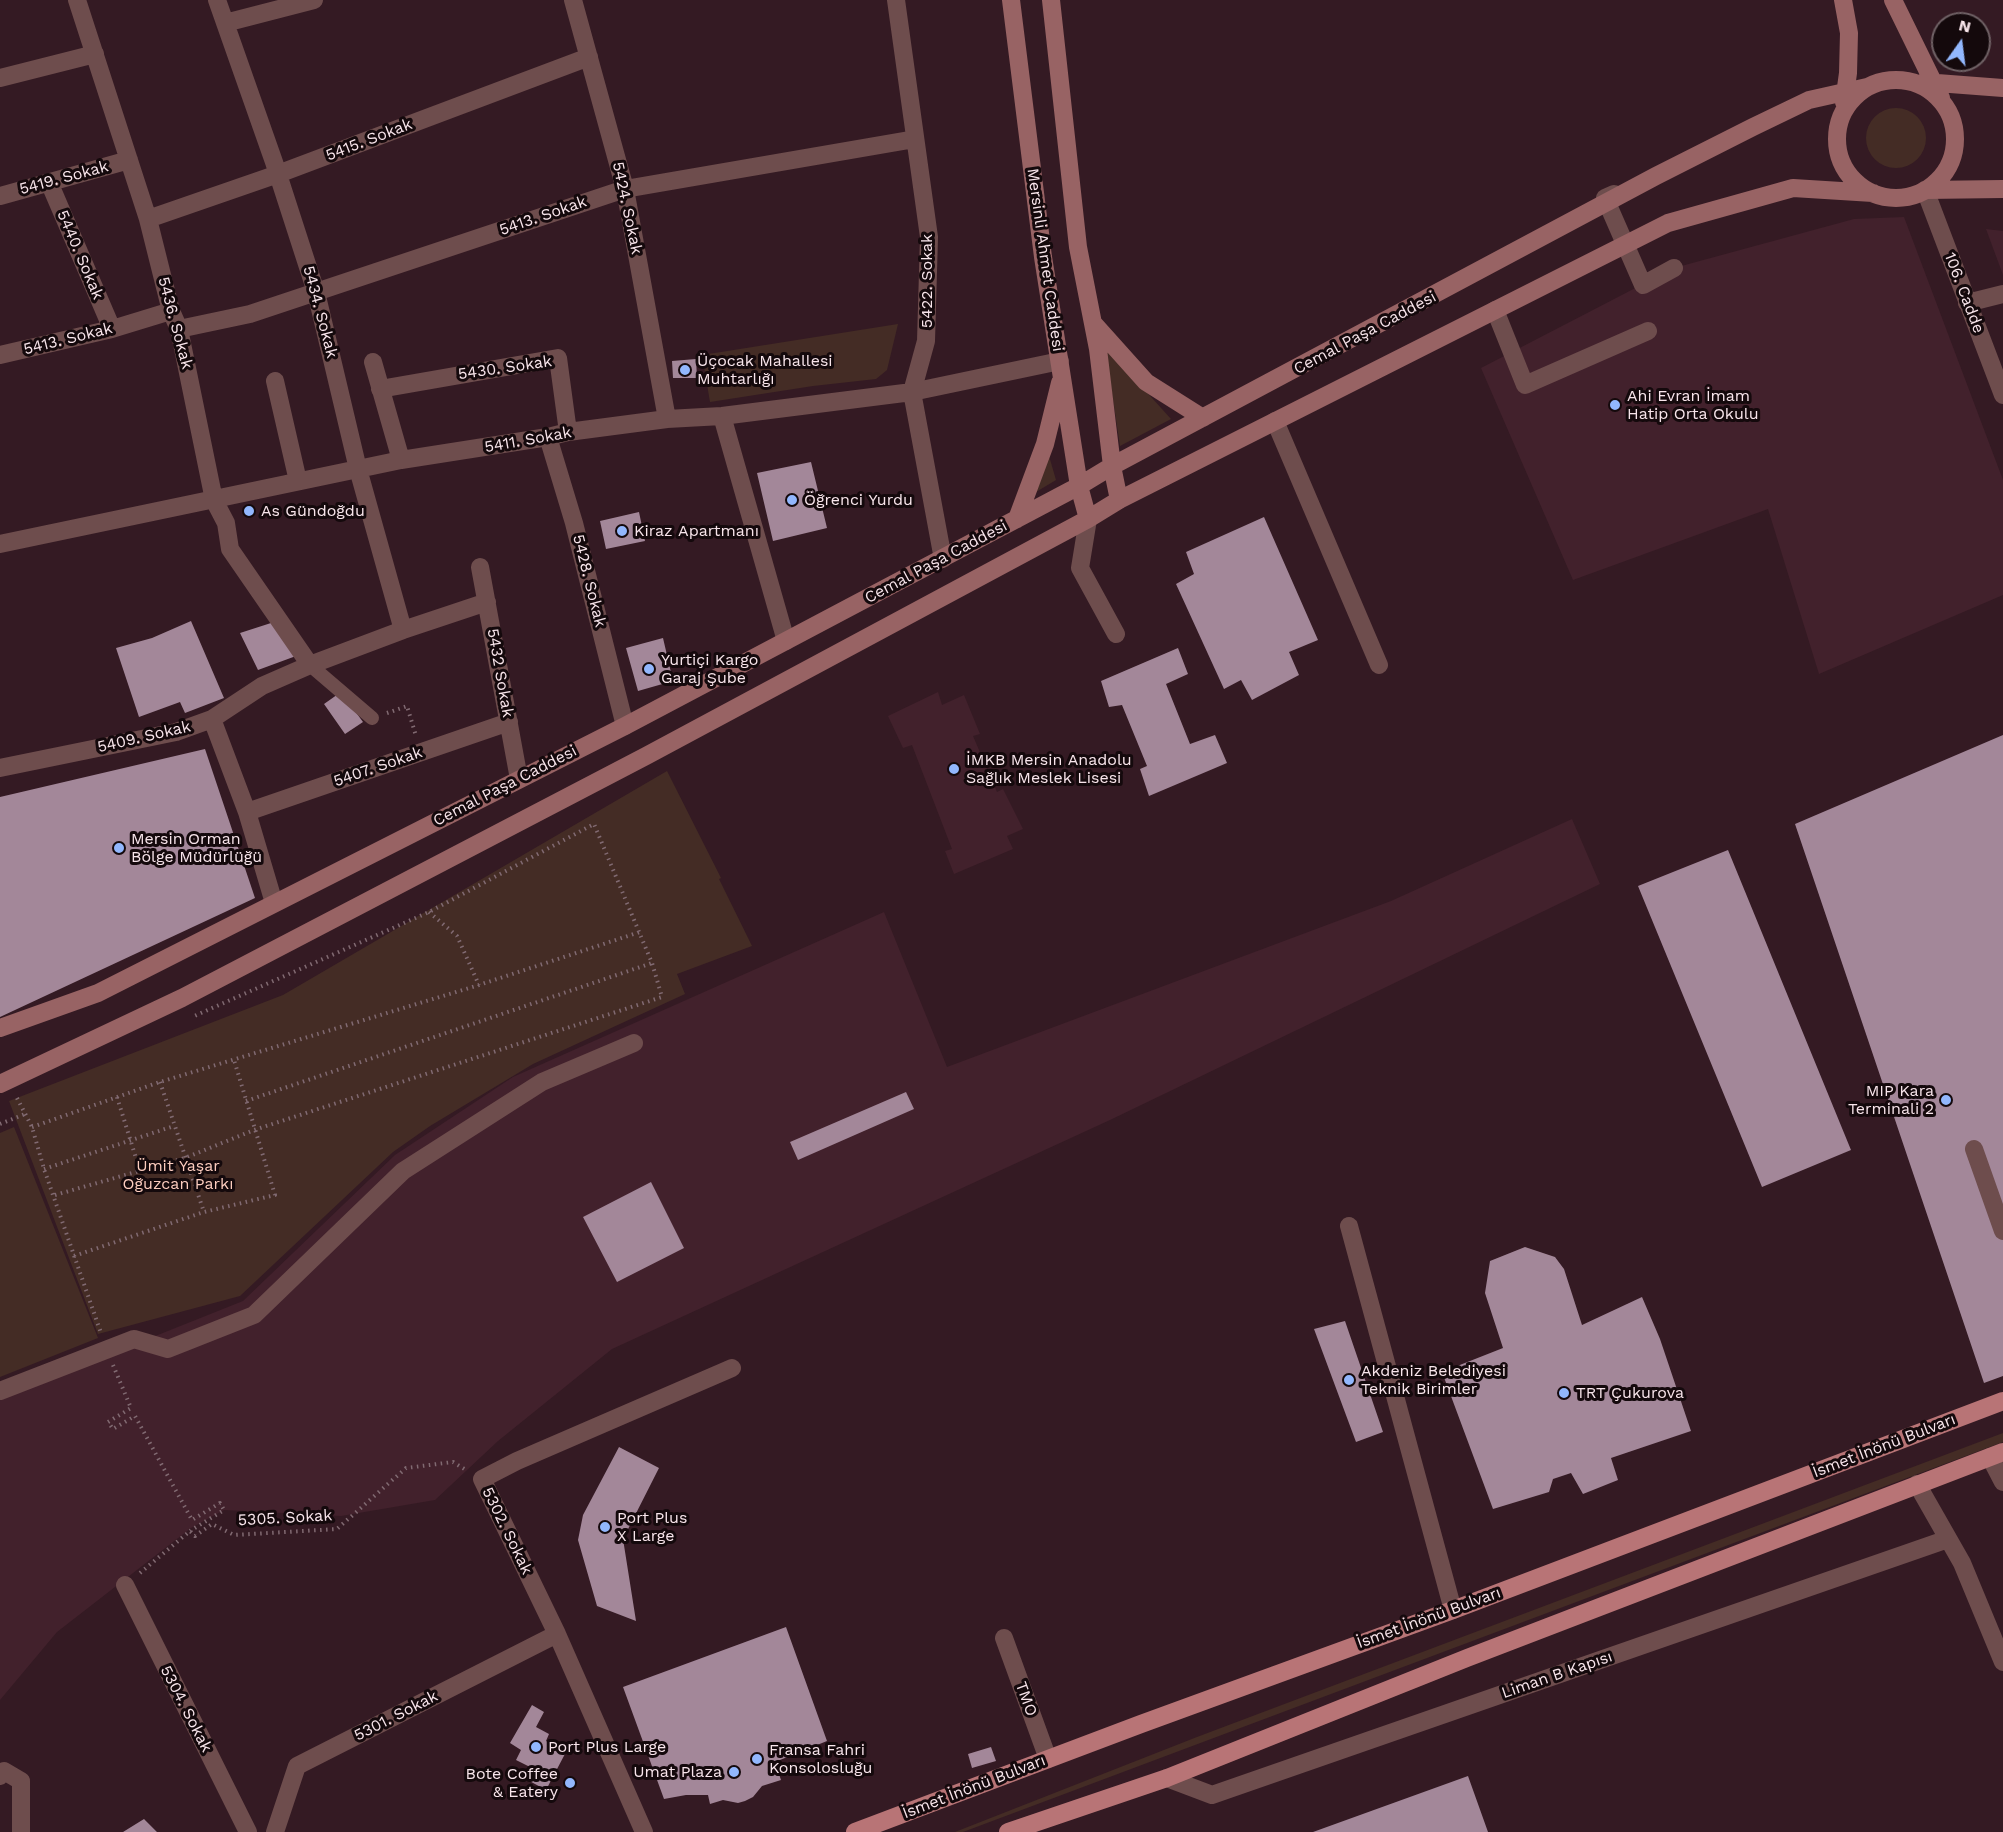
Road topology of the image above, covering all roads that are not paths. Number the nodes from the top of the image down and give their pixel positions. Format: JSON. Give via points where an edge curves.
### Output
{"nodes":[{"id":1,"x":77,"y":0,"type":"edge"},
{"id":2,"x":217,"y":0,"type":"edge"},
{"id":3,"x":314,"y":0,"type":"edge"},
{"id":4,"x":575,"y":0,"type":"edge"},
{"id":5,"x":896,"y":0,"type":"edge"},
{"id":6,"x":1011,"y":0,"type":"edge"},
{"id":7,"x":1051,"y":0,"type":"edge"},
{"id":8,"x":1843,"y":0,"type":"edge"},
{"id":9,"x":1893,"y":0,"type":"edge"},
{"id":10,"x":225,"y":23,"type":"junction"},
{"id":11,"x":95,"y":54,"type":"junction"},
{"id":12,"x":589,"y":57,"type":"junction"},
{"id":13,"x":0,"y":78,"type":"edge"},
{"id":14,"x":1901,"y":80,"type":"junction"},
{"id":15,"x":1933,"y":82,"type":"junction"},
{"id":16,"x":1867,"y":87,"type":"junction"},
{"id":17,"x":2003,"y":88,"type":"edge"},
{"id":18,"x":1845,"y":92,"type":"junction"},
{"id":19,"x":1946,"y":108,"type":"junction"},
{"id":20,"x":1842,"y":114,"type":"junction"},
{"id":21,"x":915,"y":138,"type":"junction"},
{"id":22,"x":129,"y":160,"type":"junction"},
{"id":23,"x":278,"y":174,"type":"junction"},
{"id":24,"x":49,"y":182,"type":"junction"},
{"id":25,"x":1641,"y":184,"type":"junction"},
{"id":26,"x":625,"y":189,"type":"junction"},
{"id":27,"x":2003,"y":189,"type":"edge"},
{"id":28,"x":1925,"y":190,"type":"junction"},
{"id":29,"x":1873,"y":194,"type":"junction"},
{"id":30,"x":0,"y":196,"type":"edge"},
{"id":31,"x":148,"y":219,"type":"junction"},
{"id":32,"x":1674,"y":268,"type":"dead end"},
{"id":33,"x":316,"y":292,"type":"junction"},
{"id":34,"x":2003,"y":294,"type":"edge"},
{"id":35,"x":1967,"y":303,"type":"junction"},
{"id":36,"x":1495,"y":310,"type":"junction"},
{"id":37,"x":171,"y":311,"type":"junction"},
{"id":38,"x":1093,"y":323,"type":"junction"},
{"id":39,"x":112,"y":329,"type":"junction"},
{"id":40,"x":179,"y":329,"type":"junction"},
{"id":41,"x":1648,"y":331,"type":"dead end"},
{"id":42,"x":0,"y":356,"type":"edge"},
{"id":43,"x":373,"y":362,"type":"dead end"},
{"id":44,"x":1061,"y":368,"type":"junction"},
{"id":45,"x":275,"y":381,"type":"dead end"},
{"id":46,"x":380,"y":388,"type":"junction"},
{"id":47,"x":912,"y":392,"type":"junction"},
{"id":48,"x":2003,"y":395,"type":"edge"},
{"id":49,"x":722,"y":416,"type":"junction"},
{"id":50,"x":1203,"y":418,"type":"junction"},
{"id":51,"x":667,"y":419,"type":"junction"},
{"id":52,"x":1275,"y":421,"type":"junction"},
{"id":53,"x":568,"y":432,"type":"junction"},
{"id":54,"x":548,"y":437,"type":"junction"},
{"id":55,"x":401,"y":460,"type":"junction"},
{"id":56,"x":1112,"y":466,"type":"junction"},
{"id":57,"x":358,"y":469,"type":"junction"},
{"id":58,"x":298,"y":481,"type":"junction"},
{"id":59,"x":1079,"y":486,"type":"junction"},
{"id":60,"x":214,"y":500,"type":"junction"},
{"id":61,"x":1119,"y":500,"type":"junction"},
{"id":62,"x":1017,"y":519,"type":"junction"},
{"id":63,"x":1088,"y":519,"type":"junction"},
{"id":64,"x":0,"y":544,"type":"edge"},
{"id":65,"x":943,"y":559,"type":"junction"},
{"id":66,"x":480,"y":567,"type":"dead end"},
{"id":67,"x":487,"y":602,"type":"junction"},
{"id":68,"x":403,"y":630,"type":"junction"},
{"id":69,"x":1116,"y":634,"type":"dead end"},
{"id":70,"x":786,"y":641,"type":"junction"},
{"id":71,"x":310,"y":665,"type":"junction"},
{"id":72,"x":1379,"y":665,"type":"dead end"},
{"id":73,"x":372,"y":718,"type":"road end"},
{"id":74,"x":212,"y":719,"type":"junction"},
{"id":75,"x":509,"y":722,"type":"junction"},
{"id":76,"x":625,"y":726,"type":"junction"},
{"id":77,"x":0,"y":768,"type":"edge"},
{"id":78,"x":519,"y":779,"type":"junction"},
{"id":79,"x":247,"y":812,"type":"junction"},
{"id":80,"x":274,"y":903,"type":"junction"},
{"id":81,"x":0,"y":1028,"type":"edge"},
{"id":82,"x":634,"y":1043,"type":"dead end"},
{"id":83,"x":1,"y":1081,"type":"edge"},
{"id":84,"x":1974,"y":1149,"type":"dead end"},
{"id":85,"x":1349,"y":1226,"type":"dead end"},
{"id":86,"x":2003,"y":1231,"type":"edge"},
{"id":87,"x":732,"y":1368,"type":"dead end"},
{"id":88,"x":0,"y":1391,"type":"edge"},
{"id":89,"x":2003,"y":1401,"type":"edge"},
{"id":90,"x":1996,"y":1454,"type":"edge"},
{"id":91,"x":2003,"y":1482,"type":"edge"},
{"id":92,"x":1917,"y":1484,"type":"junction"},
{"id":93,"x":1948,"y":1539,"type":"junction"},
{"id":94,"x":125,"y":1586,"type":"road end"},
{"id":95,"x":1453,"y":1610,"type":"junction"},
{"id":96,"x":557,"y":1634,"type":"junction"},
{"id":97,"x":1004,"y":1638,"type":"dead end"},
{"id":98,"x":2003,"y":1662,"type":"edge"},
{"id":99,"x":1048,"y":1759,"type":"junction"},
{"id":100,"x":0,"y":1776,"type":"edge"},
{"id":101,"x":1167,"y":1778,"type":"junction"},
{"id":102,"x":21,"y":1832,"type":"edge"},
{"id":103,"x":248,"y":1832,"type":"edge"},
{"id":104,"x":275,"y":1832,"type":"edge"},
{"id":105,"x":644,"y":1832,"type":"edge"},
{"id":106,"x":855,"y":1832,"type":"edge"},
{"id":107,"x":1008,"y":1832,"type":"edge"}],
"edges":[{"from":1,"to":11,"type":"street","name":"5436. Sokak"},
{"from":2,"to":10,"type":"street","name":"5434. Sokak"},
{"from":3,"to":10,"type":"street"},
{"from":4,"to":12,"type":"street","name":"5424. Sokak"},
{"from":5,"to":21,"type":"street","name":"5422. Sokak"},
{"from":6,"to":44,"type":"main road","name":"Mersinli Ahmet Caddesi"},
{"from":7,"to":38,"type":"main road","name":"Mersinli Ahmet Caddesi","via":[[1078,247]]},
{"from":8,"to":18,"type":"main road","via":[[1850,33]]},
{"from":9,"to":15,"type":"main road"},
{"from":10,"to":23,"type":"street","name":"5434. Sokak"},
{"from":11,"to":13,"type":"street"},
{"from":11,"to":22,"type":"street","name":"5436. Sokak"},
{"from":12,"to":23,"type":"street","name":"5415. Sokak"},
{"from":12,"to":26,"type":"street","name":"5424. Sokak"},
{"from":14,"to":15,"type":"main road"},
{"from":14,"to":16,"type":"main road"},
{"from":14,"to":19,"type":"main road","via":[[1934,93]]},
{"from":15,"to":17,"type":"main road"},
{"from":15,"to":19,"type":"main road"},
{"from":16,"to":18,"type":"main road","name":"Cemal Paşa Caddesi"},
{"from":16,"to":20,"type":"main road"},
{"from":18,"to":20,"type":"main road"},
{"from":18,"to":25,"type":"main road","name":"Cemal Paşa Caddesi","via":[[1809,100]]},
{"from":19,"to":28,"type":"main road","via":[[1954,125],[1951,163]]},
{"from":20,"to":29,"type":"main road","via":[[1837,132],[1838,151],[1845,169]]},
{"from":21,"to":26,"type":"street","name":"5413. Sokak"},
{"from":21,"to":47,"type":"street","name":"5422. Sokak","via":[[928,237],[926,341]]},
{"from":22,"to":24,"type":"street","name":"5419. Sokak"},
{"from":22,"to":31,"type":"street","name":"5436. Sokak"},
{"from":23,"to":31,"type":"street","name":"5415. Sokak"},
{"from":23,"to":33,"type":"street","name":"5434. Sokak"},
{"from":24,"to":30,"type":"street","name":"5419. Sokak"},
{"from":24,"to":39,"type":"street","name":"5440. Sokak"},
{"from":25,"to":32,"type":"street","via":[[1605,198],[1643,285]]},
{"from":25,"to":50,"type":"main road","name":"Cemal Paşa Caddesi"},
{"from":26,"to":33,"type":"street","name":"5413. Sokak"},
{"from":26,"to":51,"type":"street","name":"5424. Sokak"},
{"from":27,"to":28,"type":"main road"},
{"from":28,"to":29,"type":"main road","via":[[1908,197]]},
{"from":28,"to":35,"type":"street","name":"106. Cadde"},
{"from":29,"to":36,"type":"main road","name":"Cemal Paşa Caddesi","via":[[1793,188],[1668,223]]},
{"from":31,"to":37,"type":"street","name":"5436. Sokak"},
{"from":33,"to":40,"type":"street","name":"5413. Sokak","via":[[250,314]]},
{"from":33,"to":57,"type":"street","name":"5434. Sokak"},
{"from":34,"to":35,"type":"street"},
{"from":35,"to":48,"type":"street","name":"106. Cadde"},
{"from":36,"to":41,"type":"street","via":[[1525,385]]},
{"from":36,"to":52,"type":"main road","name":"Cemal Paşa Caddesi"},
{"from":37,"to":39,"type":"street","name":"5413. Sokak"},
{"from":37,"to":40,"type":"street","name":"5436. Sokak"},
{"from":38,"to":50,"type":"main road","via":[[1146,382]]},
{"from":38,"to":56,"type":"main road","name":"Mersinli Ahmet Caddesi"},
{"from":39,"to":42,"type":"street","name":"5413. Sokak"},
{"from":40,"to":60,"type":"street","name":"5436. Sokak"},
{"from":43,"to":46,"type":"street"},
{"from":44,"to":47,"type":"street","name":"5411. Sokak"},
{"from":44,"to":59,"type":"main road","name":"Mersinli Ahmet Caddesi"},
{"from":44,"to":62,"type":"main road","via":[[1045,444]]},
{"from":45,"to":58,"type":"street"},
{"from":46,"to":53,"type":"street","name":"5430. Sokak","via":[[558,358]]},
{"from":46,"to":55,"type":"street"},
{"from":47,"to":49,"type":"street","name":"5411. Sokak"},
{"from":47,"to":65,"type":"street","name":"5422. Sokak"},
{"from":49,"to":51,"type":"street","name":"5411. Sokak"},
{"from":49,"to":70,"type":"street"},
{"from":50,"to":56,"type":"main road","name":"Cemal Paşa Caddesi"},
{"from":51,"to":53,"type":"street","name":"5411. Sokak"},
{"from":52,"to":61,"type":"main road","name":"Cemal Paşa Caddesi"},
{"from":52,"to":72,"type":"street"},
{"from":53,"to":54,"type":"street","name":"5411. Sokak"},
{"from":54,"to":55,"type":"street","name":"5411. Sokak"},
{"from":54,"to":76,"type":"street","name":"5428. Sokak"},
{"from":55,"to":57,"type":"street","name":"5411. Sokak"},
{"from":56,"to":59,"type":"main road","name":"Cemal Paşa Caddesi"},
{"from":56,"to":61,"type":"main road","name":"Mersinli Ahmet Caddesi"},
{"from":57,"to":58,"type":"street","name":"5411. Sokak"},
{"from":57,"to":68,"type":"street","name":"5434. Sokak"},
{"from":58,"to":60,"type":"street","name":"5411. Sokak"},
{"from":59,"to":62,"type":"main road","name":"Cemal Paşa Caddesi"},
{"from":59,"to":63,"type":"main road","name":"Mersinli Ahmet Caddesi"},
{"from":60,"to":64,"type":"street","name":"5411. Sokak"},
{"from":60,"to":71,"type":"street","name":"5436. Sokak","via":[[226,523],[230,549]]},
{"from":61,"to":63,"type":"main road","name":"Cemal Paşa Caddesi"},
{"from":62,"to":65,"type":"main road","name":"Cemal Paşa Caddesi"},
{"from":63,"to":69,"type":"street","via":[[1080,568]]},
{"from":63,"to":83,"type":"main road","name":"Cemal Paşa Caddesi","via":[[182,998]]},
{"from":65,"to":70,"type":"main road","name":"Cemal Paşa Caddesi"},
{"from":66,"to":67,"type":"street","name":"5432 Sokak"},
{"from":67,"to":68,"type":"street","name":"5409. Sokak"},
{"from":67,"to":75,"type":"street","name":"5432 Sokak"},
{"from":68,"to":71,"type":"street","name":"5409. Sokak"},
{"from":70,"to":76,"type":"main road","name":"Cemal Paşa Caddesi"},
{"from":71,"to":73,"type":"lane"},
{"from":71,"to":74,"type":"street","name":"5409. Sokak","via":[[262,686]]},
{"from":74,"to":77,"type":"street","name":"5409. Sokak","via":[[176,732]]},
{"from":74,"to":79,"type":"street"},
{"from":75,"to":78,"type":"street","name":"5432 Sokak"},
{"from":75,"to":79,"type":"street","name":"5407. Sokak"},
{"from":76,"to":78,"type":"main road","name":"Cemal Paşa Caddesi"},
{"from":78,"to":80,"type":"main road","name":"Cemal Paşa Caddesi"},
{"from":79,"to":80,"type":"street"},
{"from":80,"to":81,"type":"main road","name":"Cemal Paşa Caddesi","via":[[98,993]]},
{"from":82,"to":88,"type":"street","via":[[542,1082],[403,1171],[254,1315],[168,1349],[134,1339]]},
{"from":84,"to":86,"type":"street"},
{"from":85,"to":95,"type":"street"},
{"from":87,"to":96,"type":"street","name":"5302. Sokak","via":[[482,1479]]},
{"from":89,"to":95,"type":"main road","name":"İsmet İnönü Bulvarı"},
{"from":90,"to":91,"type":"street"},
{"from":90,"to":92,"type":"main road"},
{"from":92,"to":93,"type":"street"},
{"from":92,"to":101,"type":"main road"},
{"from":93,"to":98,"type":"street"},
{"from":93,"to":101,"type":"street","name":"Liman B Kapısı","via":[[1212,1795]]},
{"from":94,"to":103,"type":"street","name":"5304. Sokak"},
{"from":95,"to":99,"type":"main road","name":"İsmet İnönü Bulvarı"},
{"from":96,"to":104,"type":"street","name":"5301. Sokak","via":[[297,1766]]},
{"from":96,"to":105,"type":"street","name":"5302. Sokak"},
{"from":97,"to":99,"type":"street","name":"TMO"},
{"from":99,"to":106,"type":"main road","name":"İsmet İnönü Bulvarı"},
{"from":100,"to":102,"type":"street","via":[[4,1771],[21,1781]]},
{"from":101,"to":107,"type":"main road"}]}
